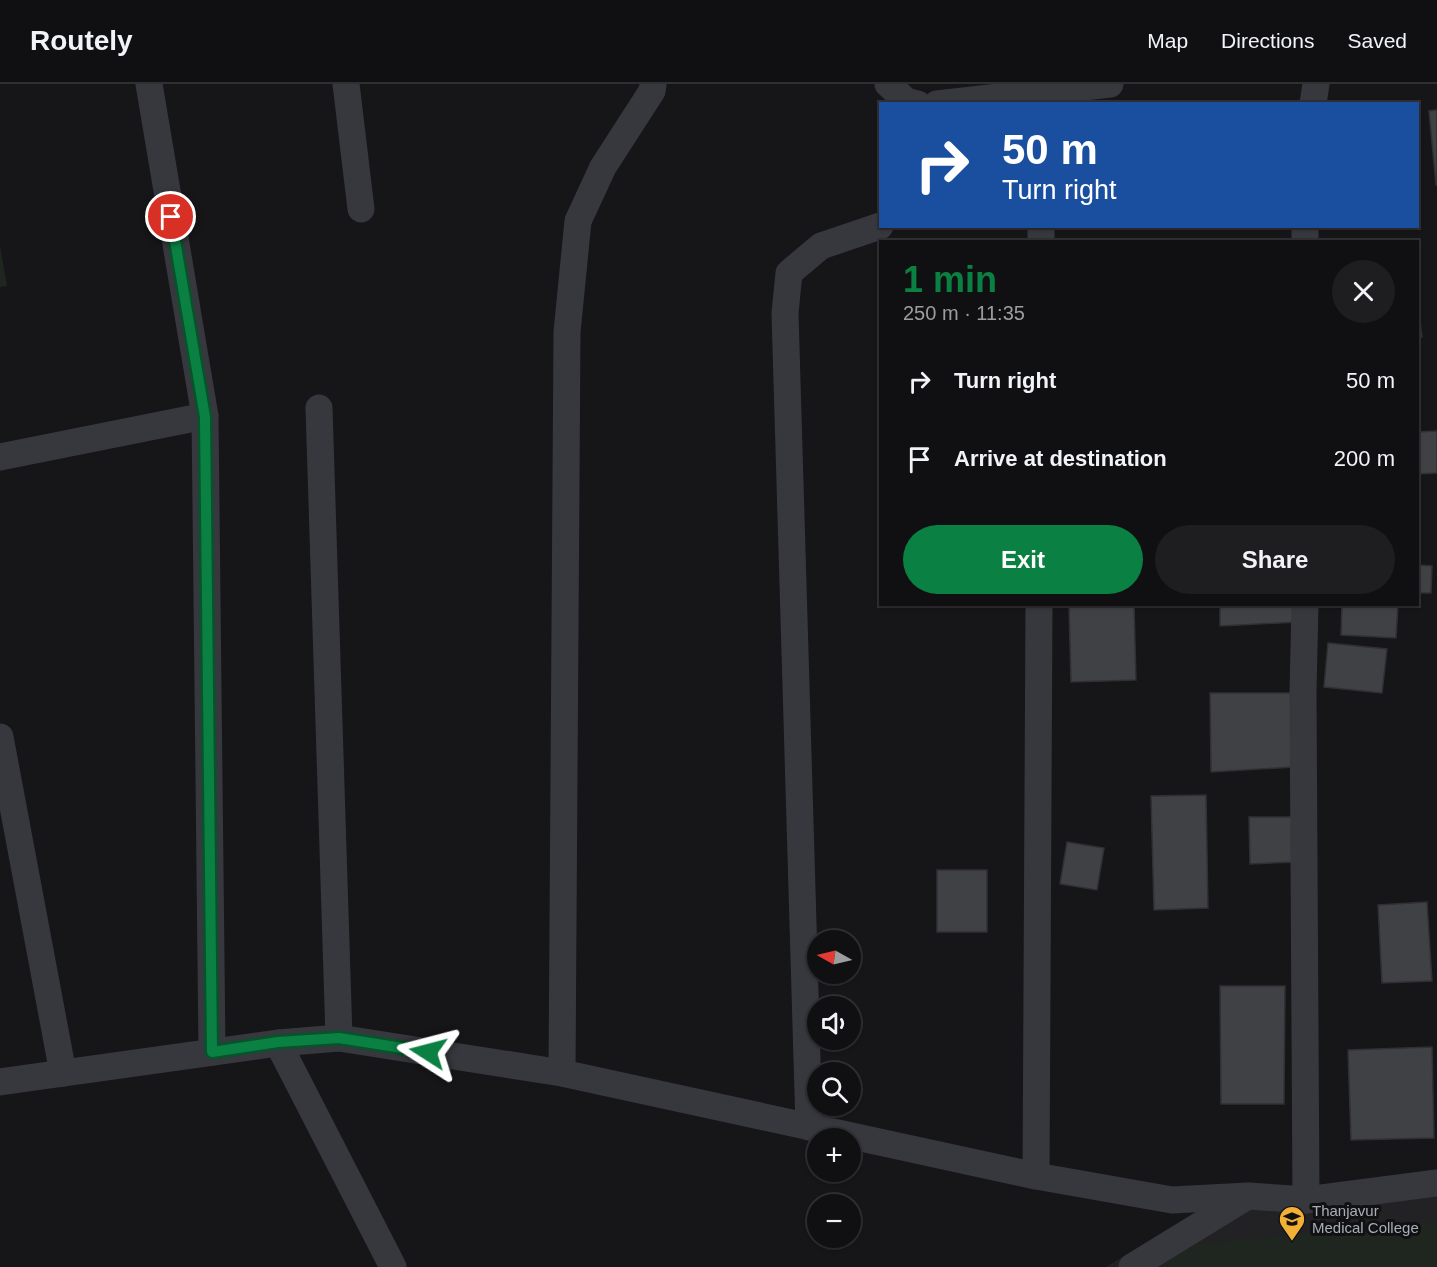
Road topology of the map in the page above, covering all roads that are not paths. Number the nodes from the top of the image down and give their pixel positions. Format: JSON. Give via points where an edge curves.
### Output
{"nodes":[{"id":1,"x":149,"y":84,"type":"edge"},
{"id":2,"x":346,"y":84,"type":"edge"},
{"id":3,"x":653,"y":84,"type":"edge"},
{"id":4,"x":888,"y":84,"type":"edge"},
{"id":5,"x":1110,"y":84,"type":"edge"},
{"id":6,"x":1316,"y":84,"type":"edge"},
{"id":7,"x":910,"y":102,"type":"edge"},
{"id":8,"x":954,"y":102,"type":"edge"},
{"id":9,"x":1312,"y":102,"type":"edge"},
{"id":10,"x":361,"y":209,"type":"dead end"},
{"id":11,"x":879,"y":226,"type":"edge"},
{"id":12,"x":319,"y":408,"type":"dead end"},
{"id":13,"x":205,"y":417,"type":"junction"},
{"id":14,"x":0,"y":457,"type":"edge"},
{"id":15,"x":1039,"y":606,"type":"edge"},
{"id":16,"x":1305,"y":606,"type":"edge"},
{"id":17,"x":0,"y":736,"type":"edge"},
{"id":18,"x":339,"y":1038,"type":"junction"},
{"id":19,"x":278,"y":1042,"type":"junction"},
{"id":20,"x":212,"y":1052,"type":"junction"},
{"id":21,"x":63,"y":1073,"type":"junction"},
{"id":22,"x":562,"y":1073,"type":"junction"},
{"id":23,"x":0,"y":1082,"type":"edge"},
{"id":24,"x":809,"y":1126,"type":"junction"},
{"id":25,"x":1036,"y":1176,"type":"junction"},
{"id":26,"x":1437,"y":1183,"type":"edge"},
{"id":27,"x":1248,"y":1196,"type":"junction"},
{"id":28,"x":1306,"y":1200,"type":"junction"},
{"id":29,"x":393,"y":1267,"type":"edge"},
{"id":30,"x":1132,"y":1267,"type":"edge"}],
"edges":[{"from":1,"to":13,"type":"street"},
{"from":2,"to":10,"type":"street"},
{"from":3,"to":22,"type":"street","via":[[603,167],[578,221],[567,332]]},
{"from":4,"to":7,"type":"street"},
{"from":5,"to":8,"type":"street"},
{"from":6,"to":9,"type":"street"},
{"from":11,"to":24,"type":"street","via":[[820,246],[789,273],[785,313]]},
{"from":12,"to":18,"type":"street"},
{"from":13,"to":14,"type":"street"},
{"from":13,"to":20,"type":"street"},
{"from":15,"to":25,"type":"street"},
{"from":16,"to":28,"type":"street","via":[[1302,692]]},
{"from":17,"to":21,"type":"street"},
{"from":18,"to":19,"type":"street"},
{"from":18,"to":22,"type":"street"},
{"from":19,"to":20,"type":"street"},
{"from":19,"to":29,"type":"street"},
{"from":20,"to":21,"type":"street"},
{"from":21,"to":23,"type":"street"},
{"from":22,"to":24,"type":"street"},
{"from":24,"to":25,"type":"street"},
{"from":25,"to":27,"type":"street","via":[[1172,1200]]},
{"from":26,"to":28,"type":"street"},
{"from":27,"to":28,"type":"street"},
{"from":27,"to":30,"type":"street"}]}
